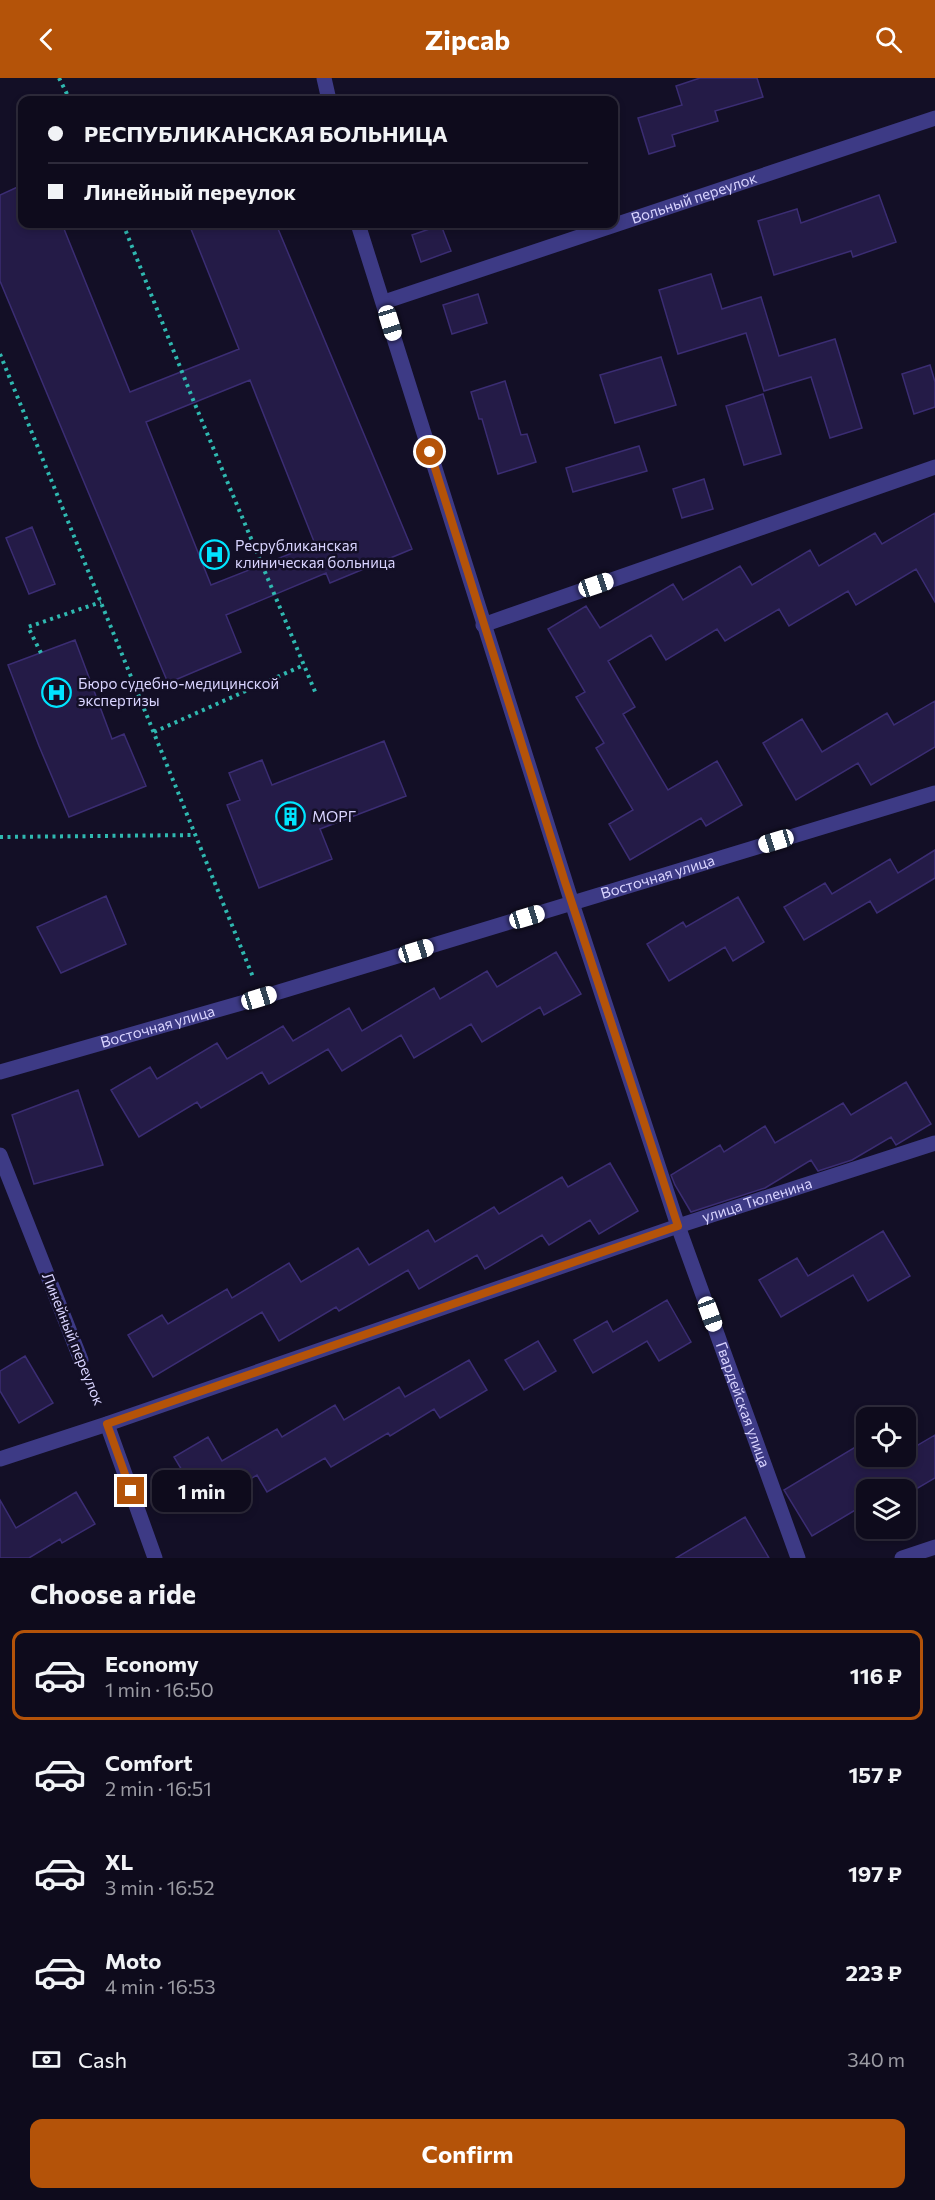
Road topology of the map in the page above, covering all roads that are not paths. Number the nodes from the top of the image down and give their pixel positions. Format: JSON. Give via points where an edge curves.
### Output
{"nodes":[{"id":1,"x":324,"y":78,"type":"edge"},
{"id":2,"x":328,"y":96,"type":"edge"},
{"id":3,"x":935,"y":118,"type":"edge"},
{"id":4,"x":618,"y":224,"type":"edge"},
{"id":5,"x":359,"y":228,"type":"edge"},
{"id":6,"x":606,"y":228,"type":"edge"},
{"id":7,"x":384,"y":302,"type":"junction"},
{"id":8,"x":935,"y":467,"type":"edge"},
{"id":9,"x":483,"y":625,"type":"junction"},
{"id":10,"x":935,"y":793,"type":"edge"},
{"id":11,"x":572,"y":903,"type":"junction"},
{"id":12,"x":0,"y":1072,"type":"edge"},
{"id":13,"x":935,"y":1143,"type":"edge"},
{"id":14,"x":0,"y":1155,"type":"edge"},
{"id":15,"x":678,"y":1226,"type":"junction"},
{"id":16,"x":81,"y":1360,"type":"road end"},
{"id":17,"x":107,"y":1424,"type":"junction"},
{"id":18,"x":0,"y":1459,"type":"edge"},
{"id":19,"x":935,"y":1547,"type":"edge"},
{"id":20,"x":155,"y":1558,"type":"edge"},
{"id":21,"x":798,"y":1558,"type":"edge"},
{"id":22,"x":902,"y":1558,"type":"edge"}],
"edges":[{"from":1,"to":2,"type":"street"},
{"from":3,"to":4,"type":"street","name":"Вольный переулок"},
{"from":5,"to":7,"type":"street","name":"Гвардейская улица"},
{"from":6,"to":7,"type":"street","name":"Вольный переулок"},
{"from":7,"to":9,"type":"street","name":"Гвардейская улица"},
{"from":8,"to":9,"type":"street"},
{"from":9,"to":11,"type":"street","name":"Гвардейская улица"},
{"from":10,"to":11,"type":"street","name":"Восточная улица"},
{"from":11,"to":12,"type":"street","name":"Восточная улица"},
{"from":11,"to":15,"type":"street","name":"Гвардейская улица"},
{"from":13,"to":15,"type":"street","name":"улица Тюленина"},
{"from":14,"to":16,"type":"street","name":"Линейный переулок"},
{"from":15,"to":17,"type":"street","name":"улица Тюленина"},
{"from":15,"to":21,"type":"street","name":"Гвардейская улица"},
{"from":17,"to":18,"type":"street","name":"улица Тюленина"},
{"from":17,"to":20,"type":"street","name":"Линейный переулок"},
{"from":19,"to":22,"type":"street"}]}
